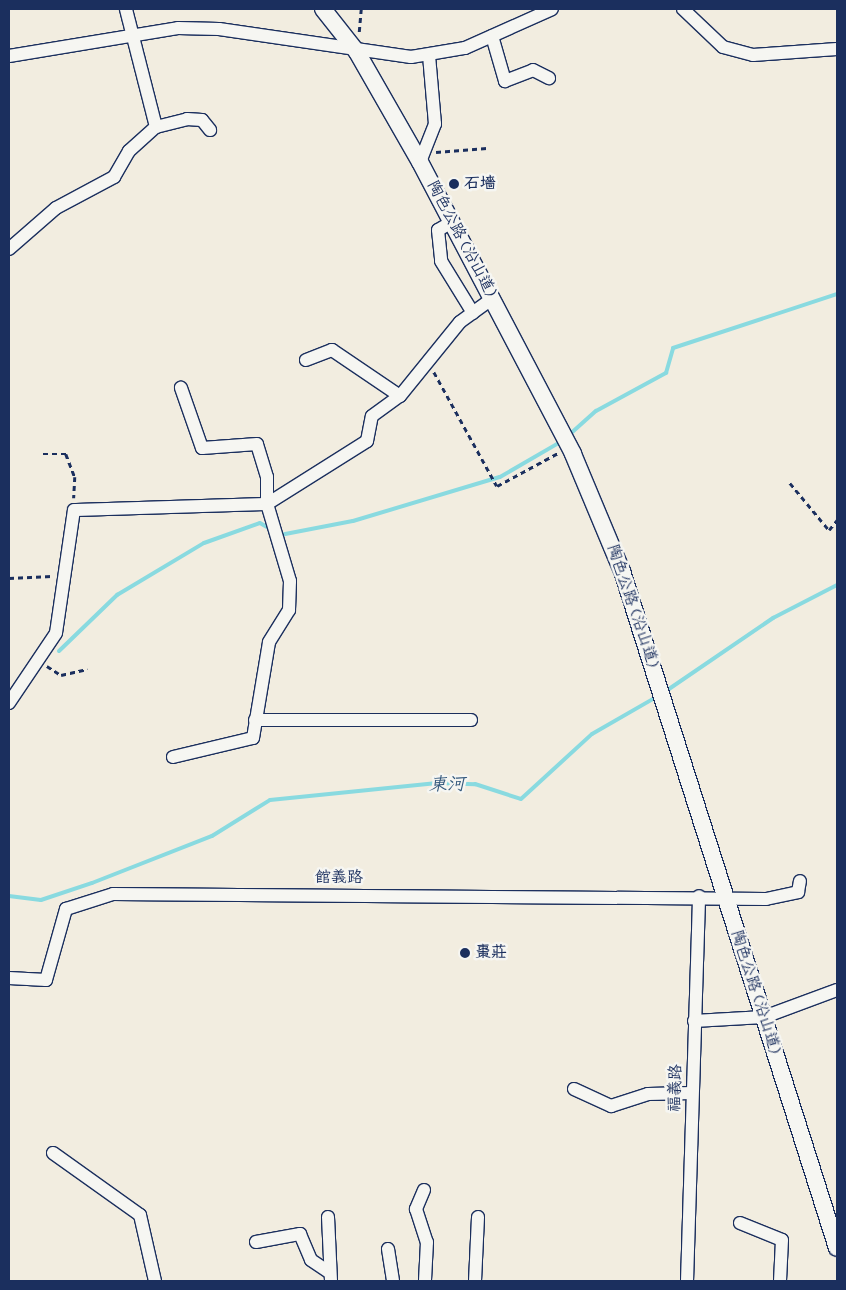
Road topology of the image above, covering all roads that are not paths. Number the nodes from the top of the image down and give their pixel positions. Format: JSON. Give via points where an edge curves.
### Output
{"nodes":[{"id":1,"x":126,"y":9,"type":"edge"},
{"id":2,"x":323,"y":9,"type":"edge"},
{"id":3,"x":552,"y":9,"type":"edge"},
{"id":4,"x":683,"y":9,"type":"edge"},
{"id":5,"x":525,"y":15,"type":"edge"},
{"id":6,"x":133,"y":36,"type":"junction"},
{"id":7,"x":492,"y":36,"type":"junction"},
{"id":8,"x":837,"y":49,"type":"edge"},
{"id":9,"x":356,"y":52,"type":"junction"},
{"id":10,"x":429,"y":55,"type":"junction"},
{"id":11,"x":9,"y":56,"type":"edge"},
{"id":12,"x":549,"y":78,"type":"dead end"},
{"id":13,"x":156,"y":127,"type":"junction"},
{"id":14,"x":210,"y":130,"type":"dead end"},
{"id":15,"x":420,"y":162,"type":"junction"},
{"id":16,"x":452,"y":222,"type":"junction"},
{"id":17,"x":9,"y":249,"type":"edge"},
{"id":18,"x":493,"y":298,"type":"junction"},
{"id":19,"x":472,"y":313,"type":"junction"},
{"id":20,"x":306,"y":360,"type":"dead end"},
{"id":21,"x":180,"y":388,"type":"dead end"},
{"id":22,"x":400,"y":396,"type":"junction"},
{"id":23,"x":267,"y":504,"type":"junction"},
{"id":24,"x":9,"y":703,"type":"edge"},
{"id":25,"x":255,"y":720,"type":"junction"},
{"id":26,"x":471,"y":720,"type":"dead end"},
{"id":27,"x":173,"y":757,"type":"dead end"},
{"id":28,"x":800,"y":881,"type":"dead end"},
{"id":29,"x":699,"y":896,"type":"junction"},
{"id":30,"x":725,"y":896,"type":"junction"},
{"id":31,"x":9,"y":978,"type":"edge"},
{"id":32,"x":837,"y":990,"type":"edge"},
{"id":33,"x":764,"y":1017,"type":"junction"},
{"id":34,"x":694,"y":1021,"type":"junction"},
{"id":35,"x":574,"y":1089,"type":"dead end"},
{"id":36,"x":692,"y":1094,"type":"junction"},
{"id":37,"x":53,"y":1153,"type":"dead end"},
{"id":38,"x":424,"y":1190,"type":"dead end"},
{"id":39,"x":328,"y":1217,"type":"dead end"},
{"id":40,"x":478,"y":1217,"type":"dead end"},
{"id":41,"x":740,"y":1223,"type":"dead end"},
{"id":42,"x":256,"y":1242,"type":"dead end"},
{"id":43,"x":837,"y":1248,"type":"edge"},
{"id":44,"x":388,"y":1249,"type":"dead end"},
{"id":45,"x":330,"y":1277,"type":"edge"},
{"id":46,"x":155,"y":1281,"type":"edge"},
{"id":47,"x":393,"y":1281,"type":"edge"},
{"id":48,"x":425,"y":1281,"type":"edge"},
{"id":49,"x":475,"y":1281,"type":"edge"},
{"id":50,"x":687,"y":1281,"type":"edge"},
{"id":51,"x":780,"y":1281,"type":"edge"}],
"edges":[{"from":1,"to":6,"type":"street"},
{"from":2,"to":9,"type":"main road","name":"陶色公路 (沿山道)"},
{"from":3,"to":5,"type":"street"},
{"from":4,"to":8,"type":"street","via":[[723,47],[753,55]]},
{"from":5,"to":7,"type":"street"},
{"from":6,"to":9,"type":"street","via":[[178,28],[219,29]]},
{"from":6,"to":11,"type":"street"},
{"from":6,"to":13,"type":"street"},
{"from":7,"to":10,"type":"street"},
{"from":7,"to":12,"type":"street","via":[[505,81],[533,70]]},
{"from":9,"to":10,"type":"street"},
{"from":9,"to":15,"type":"main road","name":"陶色公路 (沿山道)"},
{"from":10,"to":15,"type":"street","via":[[434,124]]},
{"from":13,"to":14,"type":"street","via":[[187,119],[202,120]]},
{"from":13,"to":17,"type":"street","via":[[129,151],[114,177],[56,208]]},
{"from":15,"to":16,"type":"main road","name":"陶色公路 (沿山道)"},
{"from":16,"to":18,"type":"main road","name":"陶色公路 (沿山道)"},
{"from":16,"to":19,"type":"street","via":[[438,230],[441,261]]},
{"from":18,"to":19,"type":"street"},
{"from":18,"to":30,"type":"main road","name":"陶色公路 (沿山道)","via":[[571,449],[622,571]]},
{"from":19,"to":22,"type":"street","via":[[460,322]]},
{"from":20,"to":22,"type":"street","via":[[332,350]]},
{"from":21,"to":23,"type":"street","via":[[202,448],[257,444],[267,476]]},
{"from":22,"to":23,"type":"street","via":[[372,416],[367,441]]},
{"from":23,"to":24,"type":"street","via":[[74,510],[56,633]]},
{"from":23,"to":25,"type":"street","via":[[290,581],[289,610],[269,642]]},
{"from":25,"to":26,"type":"street"},
{"from":25,"to":27,"type":"street","via":[[253,738]]},
{"from":28,"to":30,"type":"street","name":"館義路","via":[[798,892],[766,900]]},
{"from":29,"to":30,"type":"street","name":"館義路"},
{"from":29,"to":31,"type":"street","name":"館義路","via":[[113,894],[66,909],[46,980]]},
{"from":29,"to":34,"type":"street","name":"福義路"},
{"from":30,"to":33,"type":"main road","name":"陶色公路 (沿山道)"},
{"from":32,"to":33,"type":"street"},
{"from":33,"to":34,"type":"street"},
{"from":33,"to":43,"type":"main road","name":"陶色公路 (沿山道)"},
{"from":34,"to":36,"type":"street","name":"福義路"},
{"from":35,"to":36,"type":"street","via":[[611,1106],[648,1094]]},
{"from":36,"to":50,"type":"street","name":"福義路"},
{"from":37,"to":46,"type":"street","via":[[140,1215]]},
{"from":38,"to":48,"type":"street","via":[[416,1209],[427,1242]]},
{"from":39,"to":45,"type":"street"},
{"from":40,"to":49,"type":"street"},
{"from":41,"to":51,"type":"street","via":[[782,1240]]},
{"from":42,"to":45,"type":"street","via":[[300,1234],[311,1260]]},
{"from":44,"to":47,"type":"street"}]}
